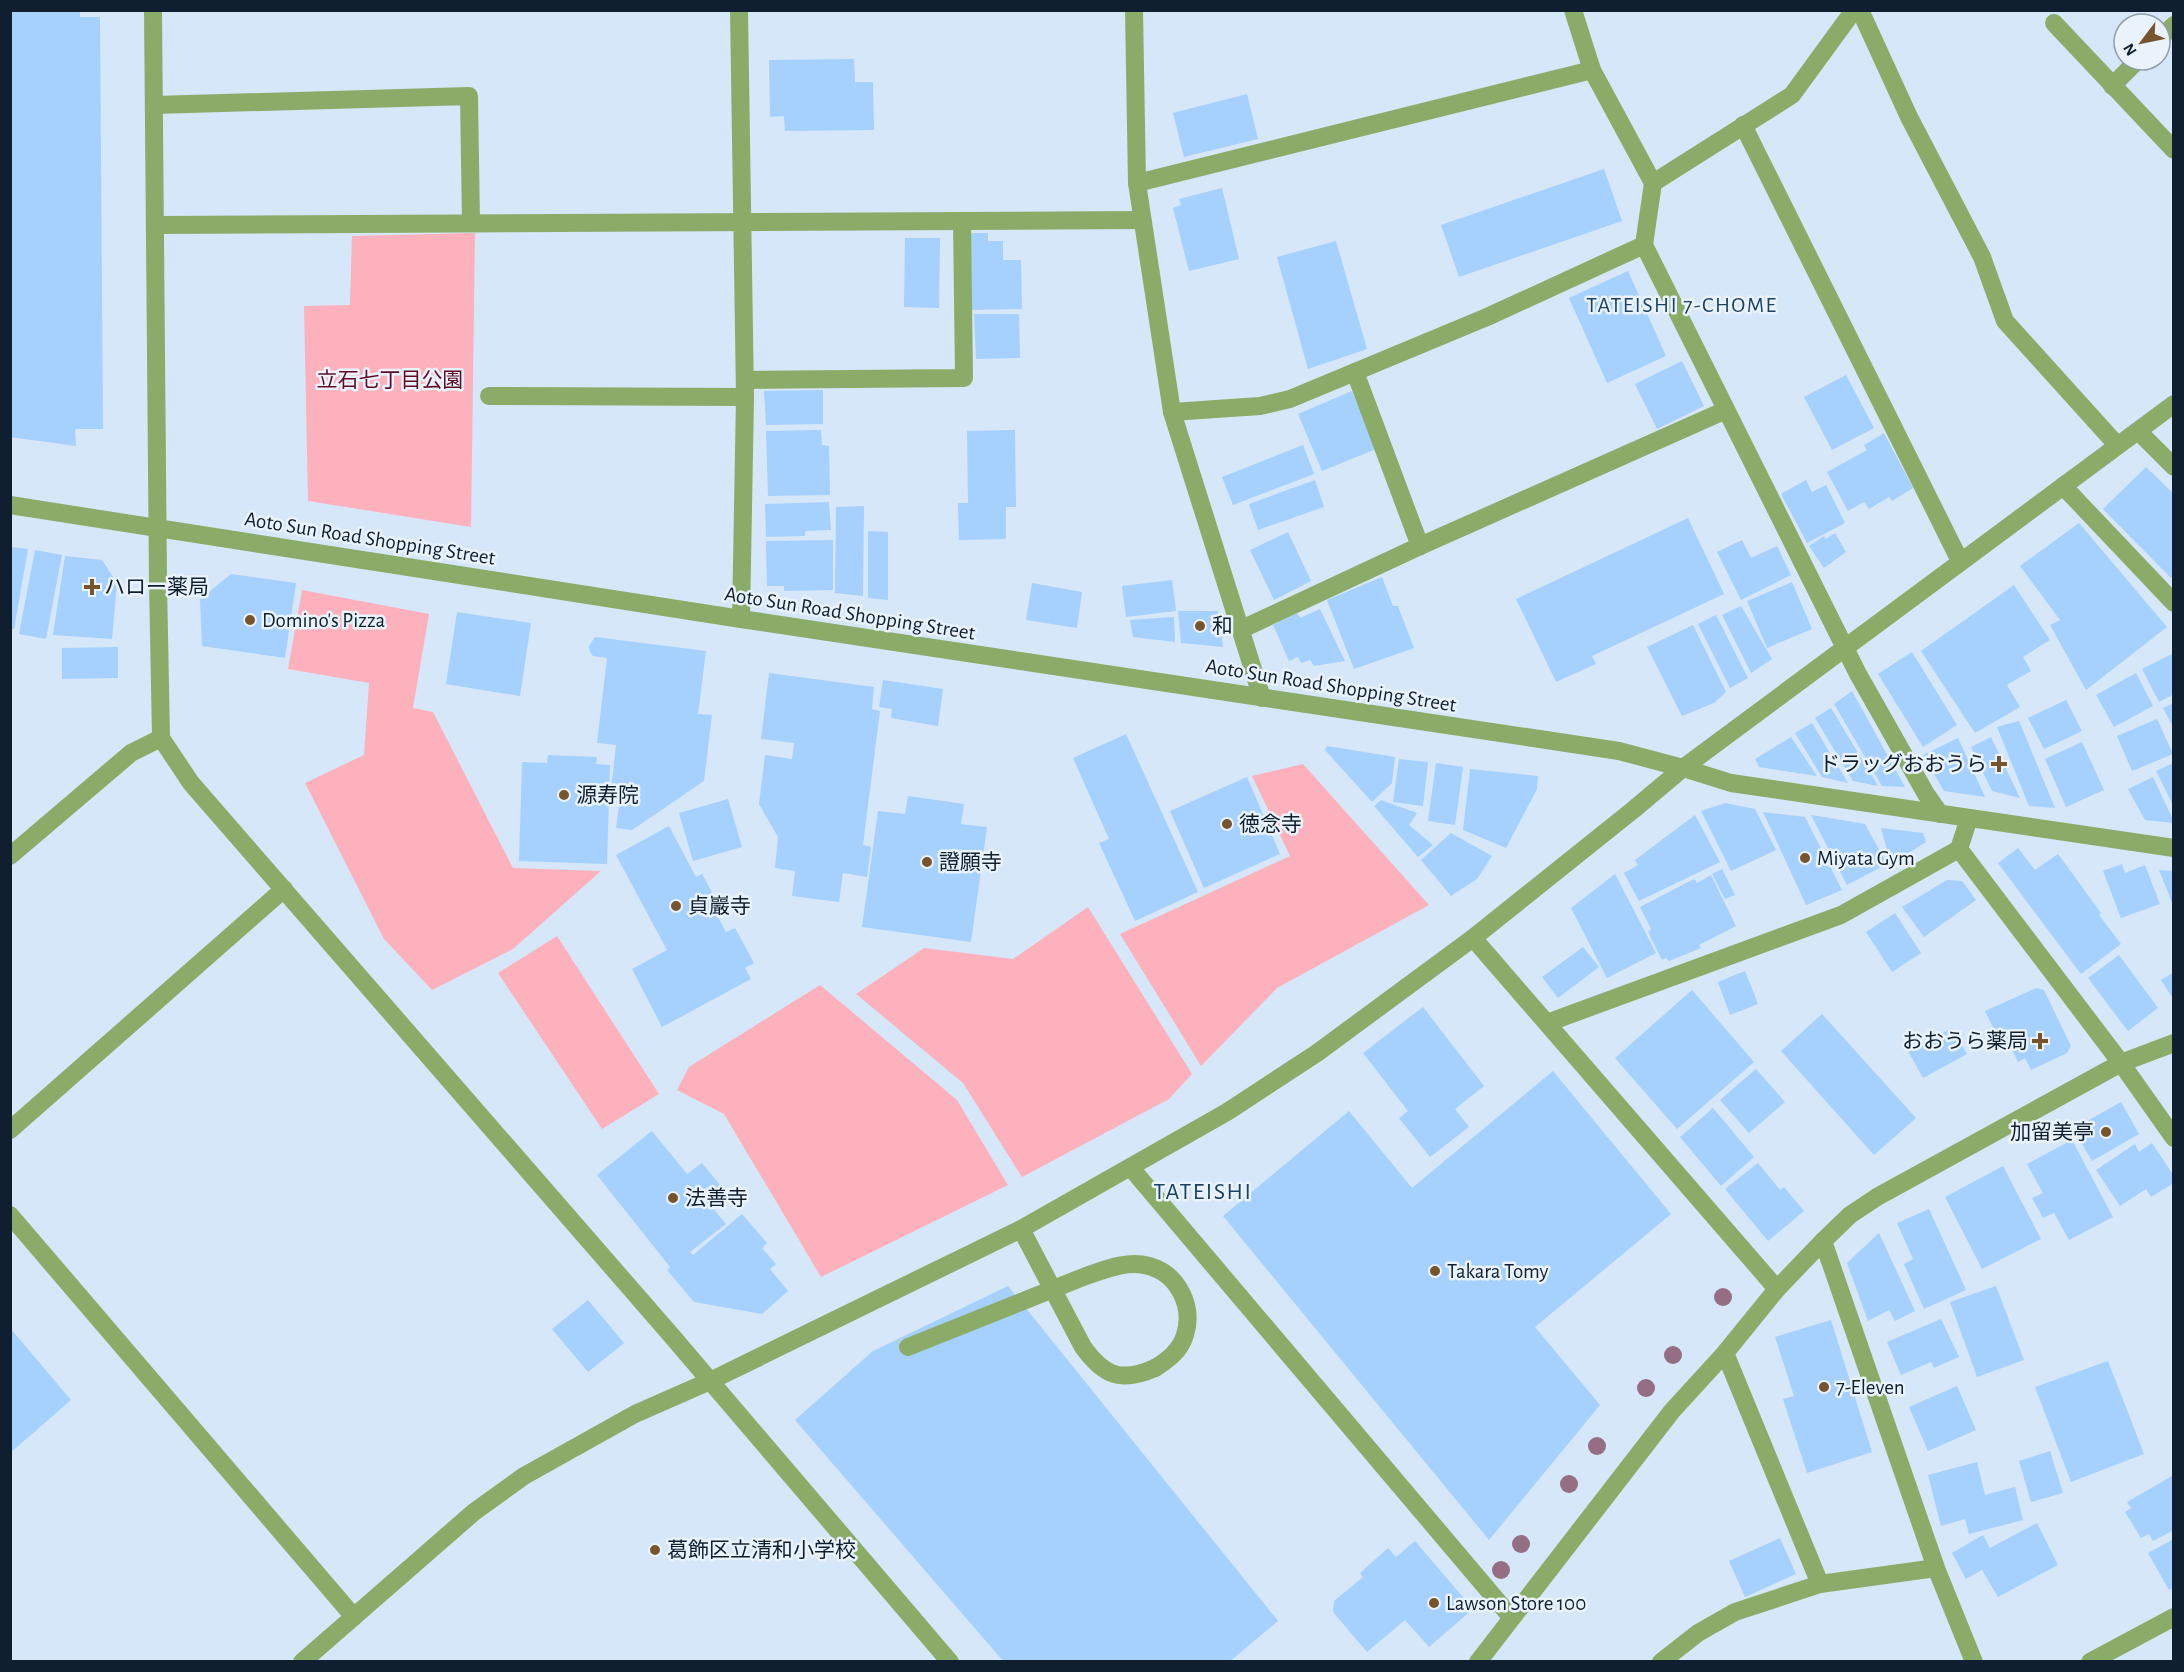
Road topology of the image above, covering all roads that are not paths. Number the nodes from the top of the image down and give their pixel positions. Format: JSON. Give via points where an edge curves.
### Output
{"nodes":[{"id":1,"x":153,"y":10,"type":"edge"},
{"id":2,"x":739,"y":10,"type":"edge"},
{"id":3,"x":1134,"y":10,"type":"edge"},
{"id":4,"x":1574,"y":10,"type":"edge"},
{"id":5,"x":1854,"y":10,"type":"edge"},
{"id":6,"x":1860,"y":10,"type":"edge"},
{"id":7,"x":2054,"y":22,"type":"dead end"},
{"id":8,"x":1592,"y":70,"type":"junction"},
{"id":9,"x":2126,"y":72,"type":"edge"},
{"id":10,"x":2112,"y":86,"type":"junction"},
{"id":11,"x":154,"y":105,"type":"junction"},
{"id":12,"x":1743,"y":125,"type":"junction"},
{"id":13,"x":2174,"y":150,"type":"edge"},
{"id":14,"x":1137,"y":183,"type":"junction"},
{"id":15,"x":1653,"y":183,"type":"junction"},
{"id":16,"x":1142,"y":220,"type":"junction"},
{"id":17,"x":962,"y":221,"type":"junction"},
{"id":18,"x":471,"y":223,"type":"junction"},
{"id":19,"x":741,"y":223,"type":"junction"},
{"id":20,"x":156,"y":225,"type":"junction"},
{"id":21,"x":1644,"y":245,"type":"junction"},
{"id":22,"x":1354,"y":372,"type":"junction"},
{"id":23,"x":745,"y":389,"type":"junction"},
{"id":24,"x":489,"y":396,"type":"dead end"},
{"id":25,"x":2174,"y":404,"type":"edge"},
{"id":26,"x":1726,"y":410,"type":"junction"},
{"id":27,"x":1172,"y":412,"type":"junction"},
{"id":28,"x":2138,"y":430,"type":"junction"},
{"id":29,"x":2117,"y":445,"type":"junction"},
{"id":30,"x":2174,"y":467,"type":"edge"},
{"id":31,"x":2063,"y":486,"type":"junction"},
{"id":32,"x":10,"y":505,"type":"edge"},
{"id":33,"x":157,"y":527,"type":"junction"},
{"id":34,"x":1420,"y":546,"type":"junction"},
{"id":35,"x":1960,"y":561,"type":"junction"},
{"id":36,"x":2174,"y":603,"type":"edge"},
{"id":37,"x":741,"y":619,"type":"junction"},
{"id":38,"x":1242,"y":629,"type":"junction"},
{"id":39,"x":1845,"y":647,"type":"junction"},
{"id":40,"x":1262,"y":698,"type":"junction"},
{"id":41,"x":161,"y":738,"type":"junction"},
{"id":42,"x":1683,"y":768,"type":"junction"},
{"id":43,"x":1940,"y":814,"type":"junction"},
{"id":44,"x":1969,"y":818,"type":"junction"},
{"id":45,"x":14,"y":847,"type":"edge"},
{"id":46,"x":2174,"y":848,"type":"edge"},
{"id":47,"x":1959,"y":849,"type":"junction"},
{"id":48,"x":284,"y":889,"type":"junction"},
{"id":49,"x":1473,"y":938,"type":"junction"},
{"id":50,"x":1547,"y":1023,"type":"junction"},
{"id":51,"x":2174,"y":1044,"type":"edge"},
{"id":52,"x":2121,"y":1063,"type":"junction"},
{"id":53,"x":10,"y":1130,"type":"edge"},
{"id":54,"x":2174,"y":1138,"type":"edge"},
{"id":55,"x":1131,"y":1168,"type":"junction"},
{"id":56,"x":10,"y":1215,"type":"edge"},
{"id":57,"x":1021,"y":1229,"type":"junction"},
{"id":58,"x":1823,"y":1241,"type":"junction"},
{"id":59,"x":1777,"y":1289,"type":"junction"},
{"id":60,"x":908,"y":1347,"type":"dead end"},
{"id":61,"x":1725,"y":1353,"type":"junction"},
{"id":62,"x":710,"y":1381,"type":"junction"},
{"id":63,"x":1936,"y":1568,"type":"junction"},
{"id":64,"x":1820,"y":1584,"type":"junction"},
{"id":65,"x":354,"y":1617,"type":"junction"},
{"id":66,"x":1511,"y":1617,"type":"junction"},
{"id":67,"x":2174,"y":1617,"type":"edge"},
{"id":68,"x":302,"y":1662,"type":"edge"},
{"id":69,"x":950,"y":1662,"type":"edge"},
{"id":70,"x":1478,"y":1662,"type":"edge"},
{"id":71,"x":1660,"y":1662,"type":"edge"},
{"id":72,"x":1974,"y":1662,"type":"edge"},
{"id":73,"x":2090,"y":1662,"type":"edge"}],
"edges":[{"from":1,"to":11,"type":"street"},
{"from":2,"to":19,"type":"street"},
{"from":3,"to":14,"type":"street"},
{"from":4,"to":8,"type":"street"},
{"from":5,"to":12,"type":"street","via":[[1792,95]]},
{"from":6,"to":29,"type":"street","via":[[1909,117],[1982,257],[2005,321]]},
{"from":7,"to":10,"type":"street"},
{"from":8,"to":14,"type":"street"},
{"from":8,"to":15,"type":"street"},
{"from":9,"to":10,"type":"street"},
{"from":10,"to":13,"type":"street"},
{"from":11,"to":18,"type":"street","via":[[469,96]]},
{"from":11,"to":20,"type":"street"},
{"from":12,"to":15,"type":"street"},
{"from":12,"to":35,"type":"street"},
{"from":14,"to":16,"type":"street"},
{"from":15,"to":21,"type":"street"},
{"from":16,"to":17,"type":"street"},
{"from":16,"to":27,"type":"street"},
{"from":17,"to":19,"type":"street"},
{"from":17,"to":23,"type":"street","via":[[964,378]]},
{"from":18,"to":19,"type":"street"},
{"from":18,"to":20,"type":"street"},
{"from":19,"to":23,"type":"street"},
{"from":20,"to":33,"type":"street"},
{"from":21,"to":22,"type":"street"},
{"from":21,"to":26,"type":"street"},
{"from":22,"to":27,"type":"street","via":[[1290,399],[1260,406]]},
{"from":22,"to":34,"type":"street"},
{"from":23,"to":24,"type":"street"},
{"from":23,"to":37,"type":"street"},
{"from":25,"to":28,"type":"street"},
{"from":26,"to":34,"type":"street"},
{"from":26,"to":39,"type":"street"},
{"from":27,"to":38,"type":"street"},
{"from":28,"to":29,"type":"street"},
{"from":28,"to":30,"type":"street"},
{"from":29,"to":31,"type":"street"},
{"from":31,"to":35,"type":"street"},
{"from":31,"to":36,"type":"street"},
{"from":32,"to":33,"type":"street","name":"Aoto Sun Road Shopping Street"},
{"from":33,"to":37,"type":"street","name":"Aoto Sun Road Shopping Street"},
{"from":33,"to":41,"type":"street"},
{"from":34,"to":38,"type":"street"},
{"from":35,"to":39,"type":"street"},
{"from":37,"to":40,"type":"street","name":"Aoto Sun Road Shopping Street"},
{"from":38,"to":40,"type":"street"},
{"from":39,"to":42,"type":"street"},
{"from":39,"to":43,"type":"street"},
{"from":40,"to":42,"type":"street","name":"Aoto Sun Road Shopping Street","via":[[1619,751]]},
{"from":41,"to":45,"type":"street","via":[[131,753]]},
{"from":41,"to":48,"type":"street","via":[[191,783]]},
{"from":42,"to":43,"type":"street","name":"Aoto Sun Road Shopping Street","via":[[1731,783]]},
{"from":42,"to":49,"type":"street"},
{"from":43,"to":44,"type":"street","name":"Aoto Sun Road Shopping Street"},
{"from":44,"to":46,"type":"street","name":"Aoto Sun Road Shopping Street"},
{"from":44,"to":47,"type":"street"},
{"from":47,"to":50,"type":"street","via":[[1841,915]]},
{"from":47,"to":52,"type":"street"},
{"from":48,"to":53,"type":"street"},
{"from":48,"to":62,"type":"street"},
{"from":49,"to":50,"type":"street"},
{"from":49,"to":55,"type":"street","via":[[1317,1053]]},
{"from":50,"to":59,"type":"street"},
{"from":51,"to":52,"type":"street"},
{"from":52,"to":54,"type":"street"},
{"from":52,"to":58,"type":"street","via":[[1877,1197],[1850,1215]]},
{"from":55,"to":57,"type":"street"},
{"from":55,"to":66,"type":"street"},
{"from":56,"to":65,"type":"street"},
{"from":57,"to":60,"type":"street","bridge":true,"via":[[1083,1347],[1095,1364],[1123,1376],[1141,1374],[1169,1359],[1178,1348],[1187,1320],[1179,1287],[1168,1275],[1134,1264],[1110,1267]]},
{"from":57,"to":62,"type":"street"},
{"from":58,"to":59,"type":"street"},
{"from":58,"to":63,"type":"street"},
{"from":59,"to":61,"type":"street"},
{"from":61,"to":64,"type":"street"},
{"from":61,"to":66,"type":"street","via":[[1672,1411]]},
{"from":62,"to":65,"type":"street","via":[[635,1414],[524,1476],[474,1512]]},
{"from":62,"to":69,"type":"street"},
{"from":63,"to":64,"type":"street"},
{"from":63,"to":72,"type":"street"},
{"from":64,"to":71,"type":"street","via":[[1735,1612],[1698,1632]]},
{"from":65,"to":68,"type":"street"},
{"from":66,"to":70,"type":"street"},
{"from":67,"to":73,"type":"street"}]}
